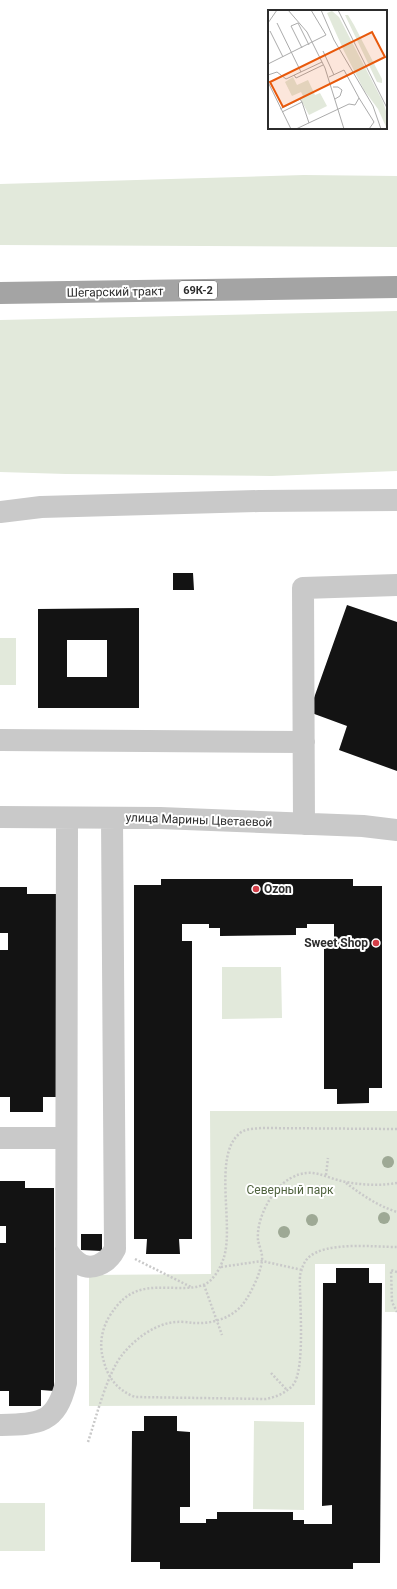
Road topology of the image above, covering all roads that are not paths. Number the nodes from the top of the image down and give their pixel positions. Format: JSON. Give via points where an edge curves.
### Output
{"nodes":[{"id":1,"x":397,"y":287,"type":"edge"},
{"id":2,"x":0,"y":293,"type":"edge"},
{"id":3,"x":397,"y":500,"type":"edge"},
{"id":4,"x":0,"y":512,"type":"edge"},
{"id":5,"x":397,"y":585,"type":"edge"},
{"id":6,"x":0,"y":740,"type":"edge"},
{"id":7,"x":304,"y":742,"type":"junction"},
{"id":8,"x":0,"y":817,"type":"edge"},
{"id":9,"x":68,"y":818,"type":"junction"},
{"id":10,"x":112,"y":818,"type":"junction"},
{"id":11,"x":304,"y":824,"type":"junction"},
{"id":12,"x":397,"y":830,"type":"edge"},
{"id":13,"x":0,"y":1138,"type":"edge"},
{"id":14,"x":66,"y":1138,"type":"junction"},
{"id":15,"x":66,"y":1249,"type":"junction"},
{"id":16,"x":0,"y":1425,"type":"edge"}],
"edges":[{"from":1,"to":2,"type":"main road","name":"Шегарский тракт","number":"69К-2"},
{"from":3,"to":4,"type":"street","via":[[41,507]]},
{"from":5,"to":7,"type":"street","via":[[303,588]]},
{"from":6,"to":7,"type":"street"},
{"from":7,"to":11,"type":"street"},
{"from":8,"to":9,"type":"street","name":"улица Марины Цветаевой"},
{"from":9,"to":10,"type":"street","name":"улица Марины Цветаевой"},
{"from":9,"to":14,"type":"street"},
{"from":10,"to":11,"type":"street","name":"улица Марины Цветаевой"},
{"from":10,"to":15,"type":"street","via":[[115,1249],[103,1264],[90,1266],[76,1262]]},
{"from":11,"to":12,"type":"street","name":"улица Марины Цветаевой"},
{"from":13,"to":14,"type":"street"},
{"from":14,"to":15,"type":"street"},
{"from":15,"to":16,"type":"street","via":[[66,1382],[62,1399],[54,1411],[42,1421]]}]}
